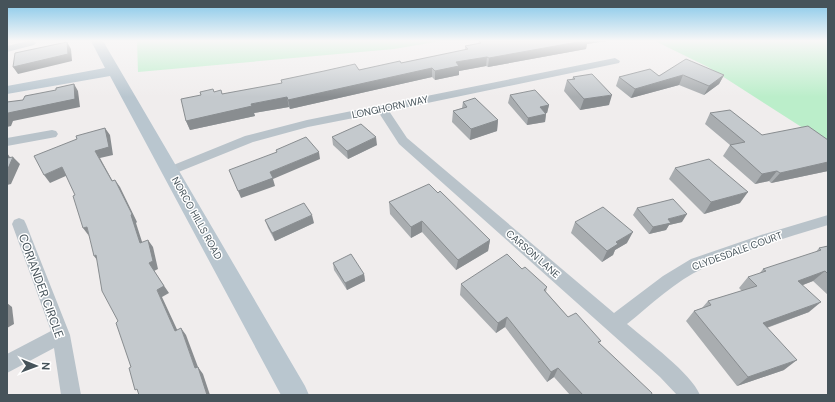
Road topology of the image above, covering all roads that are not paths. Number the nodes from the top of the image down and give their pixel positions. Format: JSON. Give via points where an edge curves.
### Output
{"nodes":[{"id":1,"x":108,"y":60,"type":"edge"},
{"id":2,"x":615,"y":61,"type":"dead end"},
{"id":3,"x":114,"y":71,"type":"junction"},
{"id":4,"x":7,"y":90,"type":"edge"},
{"id":5,"x":382,"y":109,"type":"junction"},
{"id":6,"x":52,"y":134,"type":"dead end"},
{"id":7,"x":7,"y":142,"type":"edge"},
{"id":8,"x":171,"y":171,"type":"junction"},
{"id":9,"x":828,"y":220,"type":"edge"},
{"id":10,"x":19,"y":224,"type":"dead end"},
{"id":11,"x":614,"y":324,"type":"junction"},
{"id":12,"x":61,"y":335,"type":"junction"},
{"id":13,"x":7,"y":364,"type":"edge"},
{"id":14,"x":71,"y":395,"type":"edge"},
{"id":15,"x":296,"y":395,"type":"edge"},
{"id":16,"x":690,"y":395,"type":"edge"}],
"edges":[{"from":1,"to":3,"type":"street","name":"NORCO HILLS ROAD"},
{"from":2,"to":5,"type":"street","name":"LONGHORN WAY"},
{"from":3,"to":4,"type":"street"},
{"from":3,"to":8,"type":"street","name":"NORCO HILLS ROAD"},
{"from":5,"to":8,"type":"street","name":"LONGHORN WAY","via":[[249,139]]},
{"from":5,"to":11,"type":"street","name":"CARSON LANE","via":[[403,141]]},
{"from":6,"to":7,"type":"street"},
{"from":8,"to":15,"type":"street","name":"NORCO HILLS ROAD"},
{"from":9,"to":11,"type":"street","name":"CLYDESDALE COURT","via":[[697,264],[669,281]]},
{"from":10,"to":12,"type":"street","name":"CORIANDER CIRCLE"},
{"from":11,"to":16,"type":"street","name":"CARSON LANE","via":[[667,370]]},
{"from":12,"to":13,"type":"street"},
{"from":12,"to":14,"type":"street","name":"CORIANDER CIRCLE"}]}
